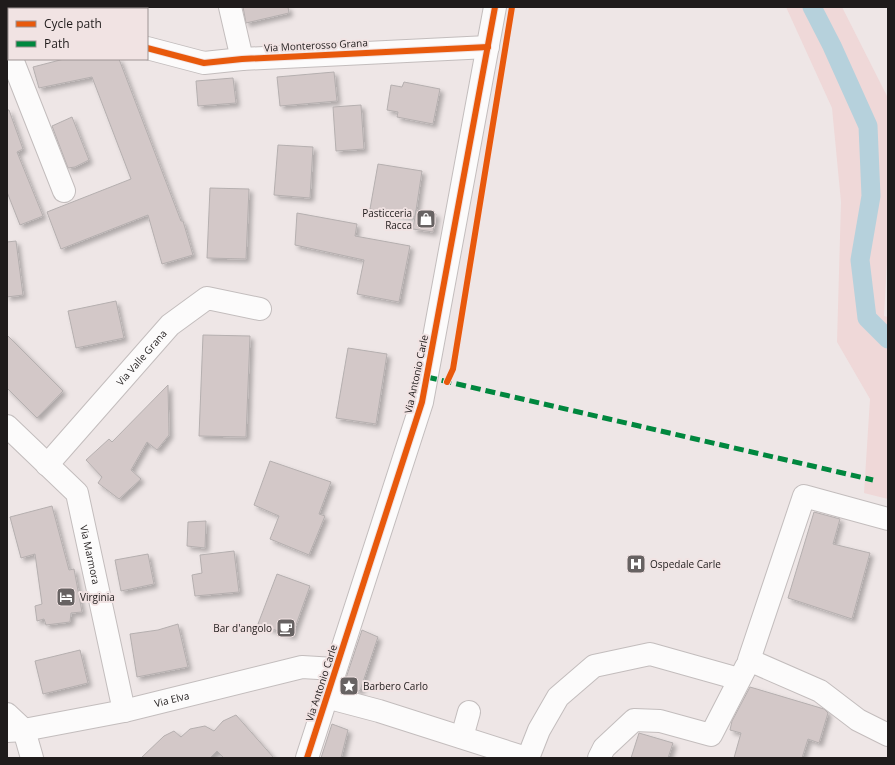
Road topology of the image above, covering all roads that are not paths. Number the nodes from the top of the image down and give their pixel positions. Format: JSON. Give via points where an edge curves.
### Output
{"nodes":[{"id":1,"x":230,"y":7,"type":"edge"},
{"id":2,"x":495,"y":7,"type":"edge"},
{"id":3,"x":488,"y":46,"type":"junction"},
{"id":4,"x":148,"y":48,"type":"edge"},
{"id":5,"x":242,"y":59,"type":"junction"},
{"id":6,"x":12,"y":60,"type":"edge"},
{"id":7,"x":64,"y":192,"type":"dead end"},
{"id":8,"x":260,"y":309,"type":"dead end"},
{"id":9,"x":7,"y":426,"type":"edge"},
{"id":10,"x":47,"y":465,"type":"junction"},
{"id":11,"x":888,"y":519,"type":"edge"},
{"id":12,"x":749,"y":660,"type":"junction"},
{"id":13,"x":335,"y":669,"type":"junction"},
{"id":14,"x":739,"y":680,"type":"junction"},
{"id":15,"x":326,"y":697,"type":"junction"},
{"id":16,"x":124,"y":711,"type":"junction"},
{"id":17,"x":469,"y":712,"type":"dead end"},
{"id":18,"x":7,"y":714,"type":"edge"},
{"id":19,"x":16,"y":731,"type":"edge"},
{"id":20,"x":888,"y":735,"type":"edge"},
{"id":21,"x":462,"y":737,"type":"junction"},
{"id":22,"x":32,"y":758,"type":"edge"},
{"id":23,"x":307,"y":758,"type":"edge"},
{"id":24,"x":527,"y":758,"type":"edge"},
{"id":25,"x":599,"y":758,"type":"edge"}],
"edges":[{"from":1,"to":5,"type":"street"},
{"from":2,"to":3,"type":"street","name":"Via Antonio Carle"},
{"from":3,"to":5,"type":"street","name":"Via Monterosso Grana"},
{"from":3,"to":13,"type":"street","name":"Via Antonio Carle","via":[[422,402]]},
{"from":4,"to":5,"type":"street","name":"Via Monterosso Grana","via":[[204,63]]},
{"from":6,"to":7,"type":"street"},
{"from":8,"to":10,"type":"street","name":"Via Valle Grana","via":[[208,298],[170,325]]},
{"from":9,"to":10,"type":"street","name":"Via Marmora"},
{"from":10,"to":16,"type":"street","name":"Via Marmora","via":[[77,493]]},
{"from":11,"to":12,"type":"street","via":[[804,496]]},
{"from":12,"to":14,"type":"street"},
{"from":12,"to":20,"type":"street","via":[[820,691],[858,720]]},
{"from":13,"to":15,"type":"street","name":"Via Antonio Carle"},
{"from":13,"to":16,"type":"street","name":"Via Elva","via":[[302,667]]},
{"from":14,"to":24,"type":"street","via":[[650,654],[594,666],[558,697]]},
{"from":14,"to":25,"type":"street","via":[[711,735],[660,721],[634,720],[604,748]]},
{"from":15,"to":21,"type":"street"},
{"from":15,"to":23,"type":"street","name":"Via Antonio Carle"},
{"from":16,"to":19,"type":"street","name":"Via Elva"},
{"from":17,"to":21,"type":"street"},
{"from":18,"to":19,"type":"street"},
{"from":19,"to":22,"type":"street"},
{"from":21,"to":24,"type":"street"}]}
